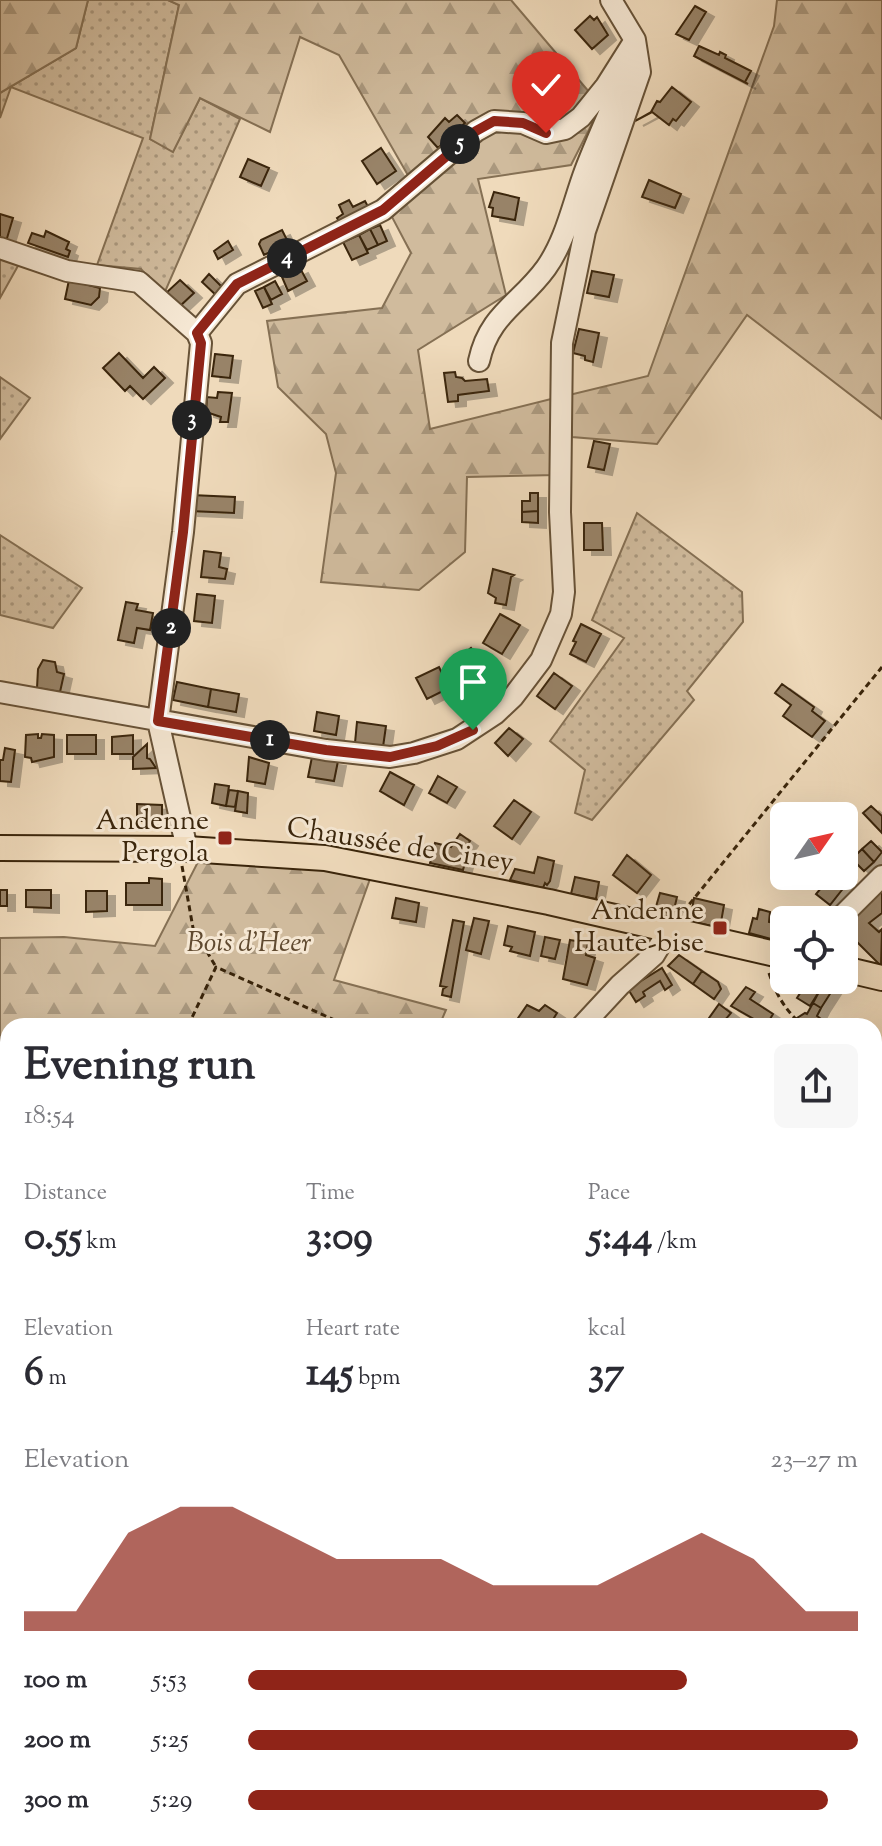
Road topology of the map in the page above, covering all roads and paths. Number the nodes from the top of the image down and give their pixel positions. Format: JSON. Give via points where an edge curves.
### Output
{"nodes":[{"id":1,"x":611,"y":0,"type":"edge"},
{"id":2,"x":635,"y":40,"type":"junction"},
{"id":3,"x":640,"y":72,"type":"junction"},
{"id":4,"x":0,"y":248,"type":"edge"},
{"id":5,"x":197,"y":333,"type":"junction"},
{"id":6,"x":479,"y":361,"type":"dead end"},
{"id":7,"x":882,"y":667,"type":"edge"},
{"id":8,"x":0,"y":692,"type":"edge"},
{"id":9,"x":158,"y":721,"type":"junction"},
{"id":10,"x":0,"y":848,"type":"edge"},
{"id":11,"x":182,"y":849,"type":"junction"},
{"id":12,"x":882,"y":876,"type":"edge"},
{"id":13,"x":852,"y":906,"type":"edge"},
{"id":14,"x":669,"y":930,"type":"junction"},
{"id":15,"x":770,"y":952,"type":"edge"},
{"id":16,"x":216,"y":967,"type":"junction"},
{"id":17,"x":858,"y":972,"type":"edge"},
{"id":18,"x":882,"y":978,"type":"edge"},
{"id":19,"x":776,"y":994,"type":"edge"},
{"id":20,"x":192,"y":1018,"type":"edge"},
{"id":21,"x":328,"y":1018,"type":"edge"},
{"id":22,"x":589,"y":1018,"type":"edge"},
{"id":23,"x":794,"y":1018,"type":"edge"}],
"edges":[{"from":1,"to":2,"type":"street"},
{"from":2,"to":3,"type":"street"},
{"from":2,"to":5,"type":"street","via":[[606,86],[565,129],[546,133],[523,123],[494,121],[383,210],[237,284]]},
{"from":3,"to":6,"type":"street","via":[[626,75],[546,268],[492,326]]},
{"from":3,"to":9,"type":"street","via":[[585,231],[562,343],[564,592],[553,636],[528,679],[473,730],[437,746],[390,757]]},
{"from":4,"to":5,"type":"street","via":[[67,271],[139,282]]},
{"from":5,"to":9,"type":"street","via":[[201,343],[183,532]]},
{"from":7,"to":14,"type":"path"},
{"from":8,"to":9,"type":"street"},
{"from":9,"to":11,"type":"street"},
{"from":10,"to":11,"type":"main road","name":"Chaussée de Ciney"},
{"from":11,"to":14,"type":"main road","name":"Chaussée de Ciney","via":[[325,858]]},
{"from":11,"to":16,"type":"path","via":[[193,928]]},
{"from":12,"to":13,"type":"street"},
{"from":14,"to":15,"type":"main road","name":"Chaussée de Ciney"},
{"from":14,"to":22,"type":"street","via":[[654,955]]},
{"from":16,"to":20,"type":"path"},
{"from":16,"to":21,"type":"path"},
{"from":17,"to":18,"type":"main road"},
{"from":19,"to":23,"type":"path"}]}
